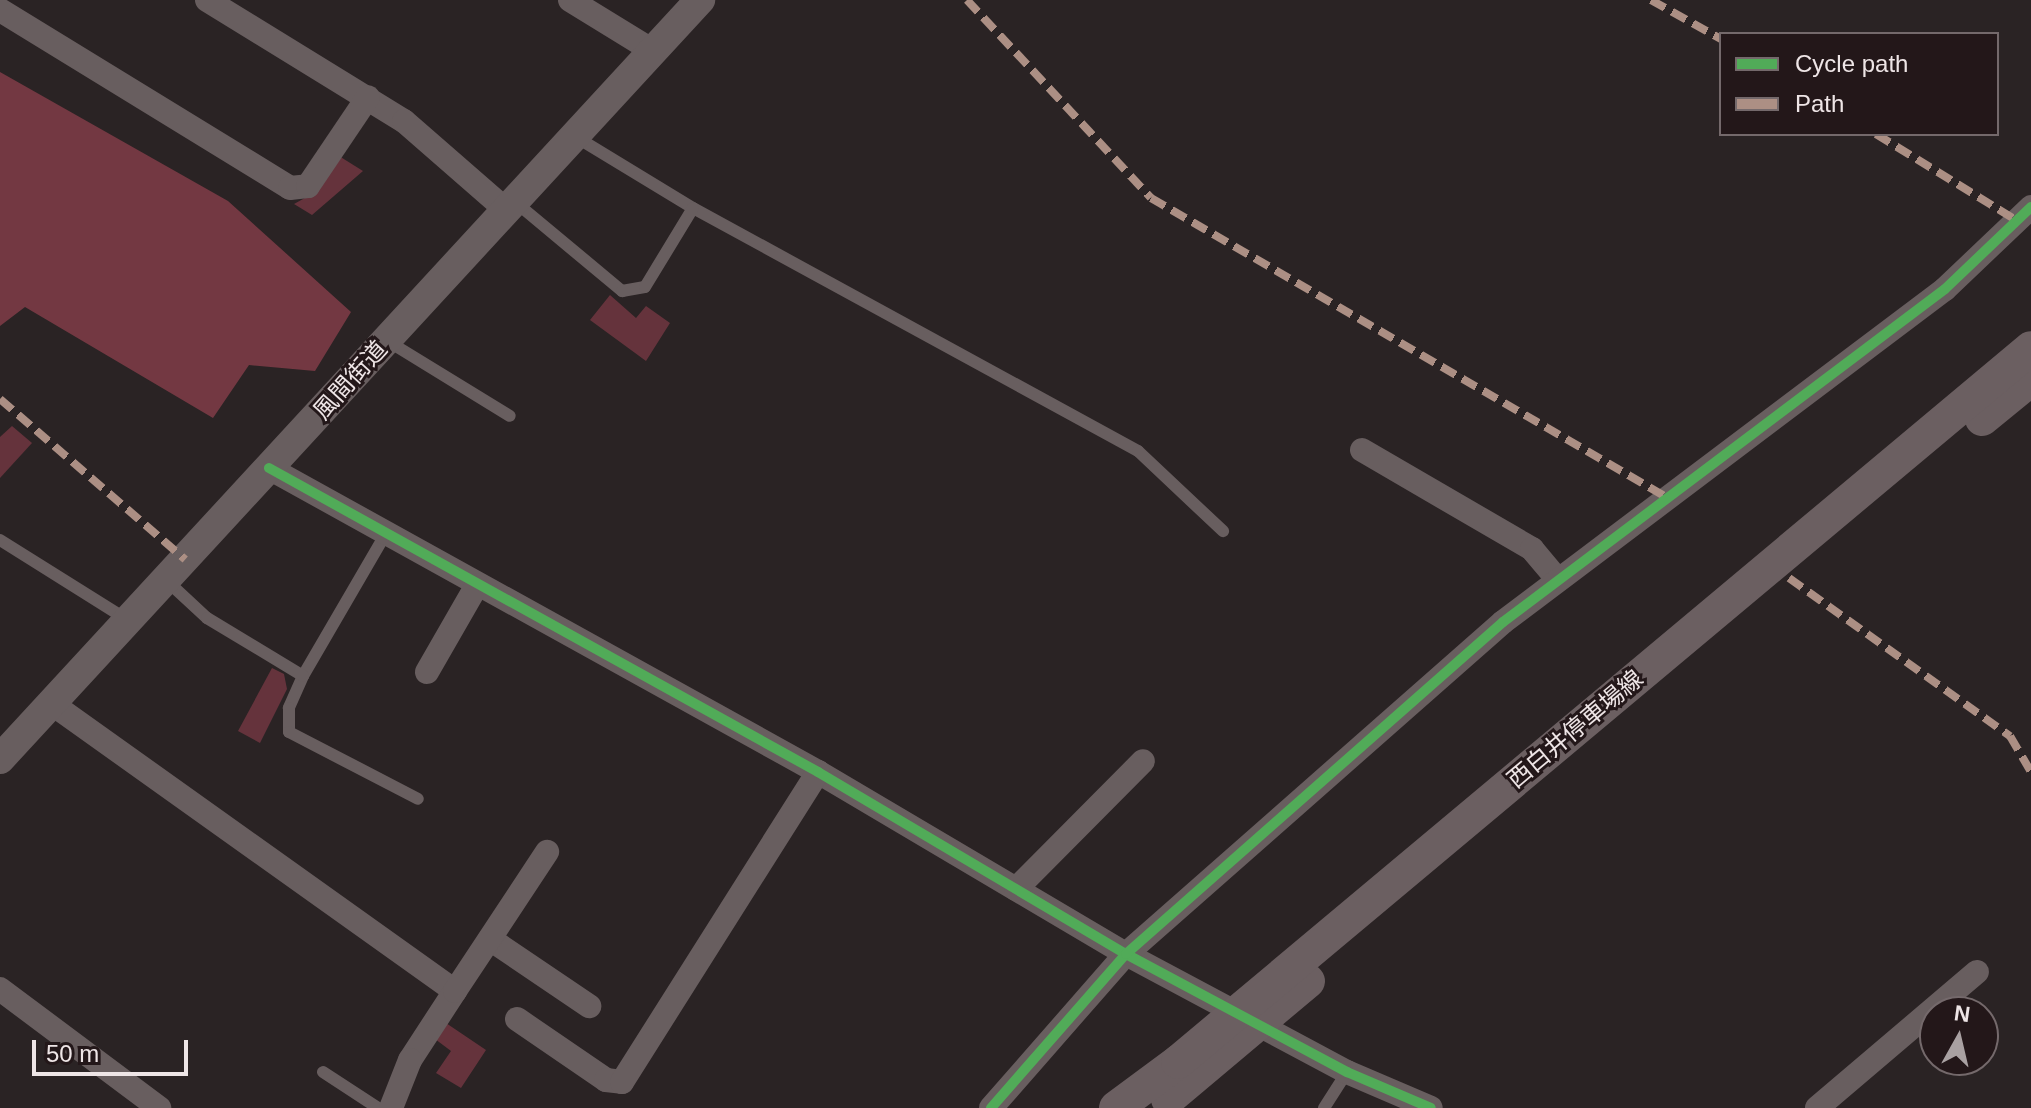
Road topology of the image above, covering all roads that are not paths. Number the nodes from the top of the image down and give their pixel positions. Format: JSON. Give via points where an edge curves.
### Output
{"nodes":[{"id":1,"x":207,"y":0,"type":"edge"},
{"id":2,"x":570,"y":0,"type":"edge"},
{"id":3,"x":700,"y":0,"type":"edge"},
{"id":4,"x":0,"y":10,"type":"edge"},
{"id":5,"x":653,"y":51,"type":"junction"},
{"id":6,"x":368,"y":97,"type":"junction"},
{"id":7,"x":574,"y":136,"type":"junction"},
{"id":8,"x":510,"y":206,"type":"junction"},
{"id":9,"x":693,"y":208,"type":"junction"},
{"id":10,"x":2026,"y":219,"type":"edge"},
{"id":11,"x":386,"y":340,"type":"junction"},
{"id":12,"x":2031,"y":348,"type":"edge"},
{"id":13,"x":2031,"y":379,"type":"edge"},
{"id":14,"x":510,"y":416,"type":"dead end"},
{"id":15,"x":1362,"y":450,"type":"dead end"},
{"id":16,"x":269,"y":468,"type":"junction"},
{"id":17,"x":1223,"y":531,"type":"dead end"},
{"id":18,"x":385,"y":535,"type":"junction"},
{"id":19,"x":0,"y":540,"type":"edge"},
{"id":20,"x":166,"y":580,"type":"junction"},
{"id":21,"x":1558,"y":580,"type":"junction"},
{"id":22,"x":477,"y":585,"type":"junction"},
{"id":23,"x":127,"y":620,"type":"junction"},
{"id":24,"x":427,"y":672,"type":"dead end"},
{"id":25,"x":303,"y":676,"type":"junction"},
{"id":26,"x":51,"y":703,"type":"junction"},
{"id":27,"x":0,"y":759,"type":"edge"},
{"id":28,"x":1143,"y":761,"type":"dead end"},
{"id":29,"x":818,"y":772,"type":"junction"},
{"id":30,"x":418,"y":799,"type":"dead end"},
{"id":31,"x":547,"y":852,"type":"dead end"},
{"id":32,"x":1016,"y":889,"type":"junction"},
{"id":33,"x":490,"y":939,"type":"junction"},
{"id":34,"x":1126,"y":954,"type":"junction"},
{"id":35,"x":1977,"y":972,"type":"dead end"},
{"id":36,"x":0,"y":989,"type":"edge"},
{"id":37,"x":455,"y":991,"type":"junction"},
{"id":38,"x":589,"y":1006,"type":"dead end"},
{"id":39,"x":1249,"y":1017,"type":"junction"},
{"id":40,"x":517,"y":1019,"type":"dead end"},
{"id":41,"x":323,"y":1072,"type":"dead end"},
{"id":42,"x":1347,"y":1072,"type":"junction"},
{"id":43,"x":394,"y":1106,"type":"edge"},
{"id":44,"x":159,"y":1108,"type":"edge"},
{"id":45,"x":991,"y":1108,"type":"edge"},
{"id":46,"x":1116,"y":1108,"type":"edge"},
{"id":47,"x":1156,"y":1108,"type":"edge"},
{"id":48,"x":1324,"y":1108,"type":"edge"},
{"id":49,"x":1431,"y":1108,"type":"edge"},
{"id":50,"x":1817,"y":1108,"type":"edge"}],
"edges":[{"from":1,"to":6,"type":"street"},
{"from":2,"to":5,"type":"street"},
{"from":3,"to":5,"type":"street","name":"風間街道"},
{"from":4,"to":6,"type":"street","via":[[290,188],[308,186]]},
{"from":5,"to":7,"type":"street","name":"風間街道"},
{"from":6,"to":8,"type":"street"},
{"from":7,"to":8,"type":"street","name":"風間街道"},
{"from":7,"to":9,"type":"lane"},
{"from":8,"to":9,"type":"lane","via":[[622,291],[645,287]]},
{"from":8,"to":11,"type":"street","name":"風間街道"},
{"from":9,"to":17,"type":"lane","via":[[1138,451]]},
{"from":10,"to":21,"type":"street","via":[[1945,289]]},
{"from":11,"to":14,"type":"lane"},
{"from":11,"to":16,"type":"street","name":"風間街道"},
{"from":12,"to":39,"type":"main road","name":"西白井停車場線"},
{"from":13,"to":39,"type":"main road","name":"西白井停車場線"},
{"from":15,"to":21,"type":"street","via":[[1532,549]]},
{"from":16,"to":18,"type":"street"},
{"from":16,"to":20,"type":"street","name":"風間街道"},
{"from":18,"to":22,"type":"street"},
{"from":18,"to":25,"type":"lane"},
{"from":19,"to":23,"type":"lane"},
{"from":20,"to":23,"type":"street","name":"風間街道"},
{"from":20,"to":25,"type":"lane","via":[[207,618]]},
{"from":21,"to":34,"type":"street","via":[[1503,622]]},
{"from":22,"to":24,"type":"street"},
{"from":22,"to":29,"type":"street"},
{"from":23,"to":26,"type":"street","name":"風間街道"},
{"from":25,"to":30,"type":"lane","via":[[289,708],[289,732]]},
{"from":26,"to":27,"type":"street","name":"風間街道"},
{"from":26,"to":37,"type":"street"},
{"from":28,"to":32,"type":"street"},
{"from":29,"to":32,"type":"street"},
{"from":29,"to":40,"type":"street","via":[[622,1082],[606,1080]]},
{"from":31,"to":33,"type":"street"},
{"from":32,"to":34,"type":"street"},
{"from":33,"to":37,"type":"street"},
{"from":33,"to":38,"type":"street"},
{"from":34,"to":39,"type":"street"},
{"from":34,"to":45,"type":"street"},
{"from":35,"to":50,"type":"street"},
{"from":36,"to":44,"type":"street"},
{"from":37,"to":43,"type":"street","via":[[410,1060]]},
{"from":39,"to":42,"type":"street"},
{"from":39,"to":46,"type":"main road","name":"西白井停車場線"},
{"from":39,"to":47,"type":"main road","name":"西白井停車場線"},
{"from":41,"to":43,"type":"lane"},
{"from":42,"to":48,"type":"lane"},
{"from":42,"to":49,"type":"street"}]}
